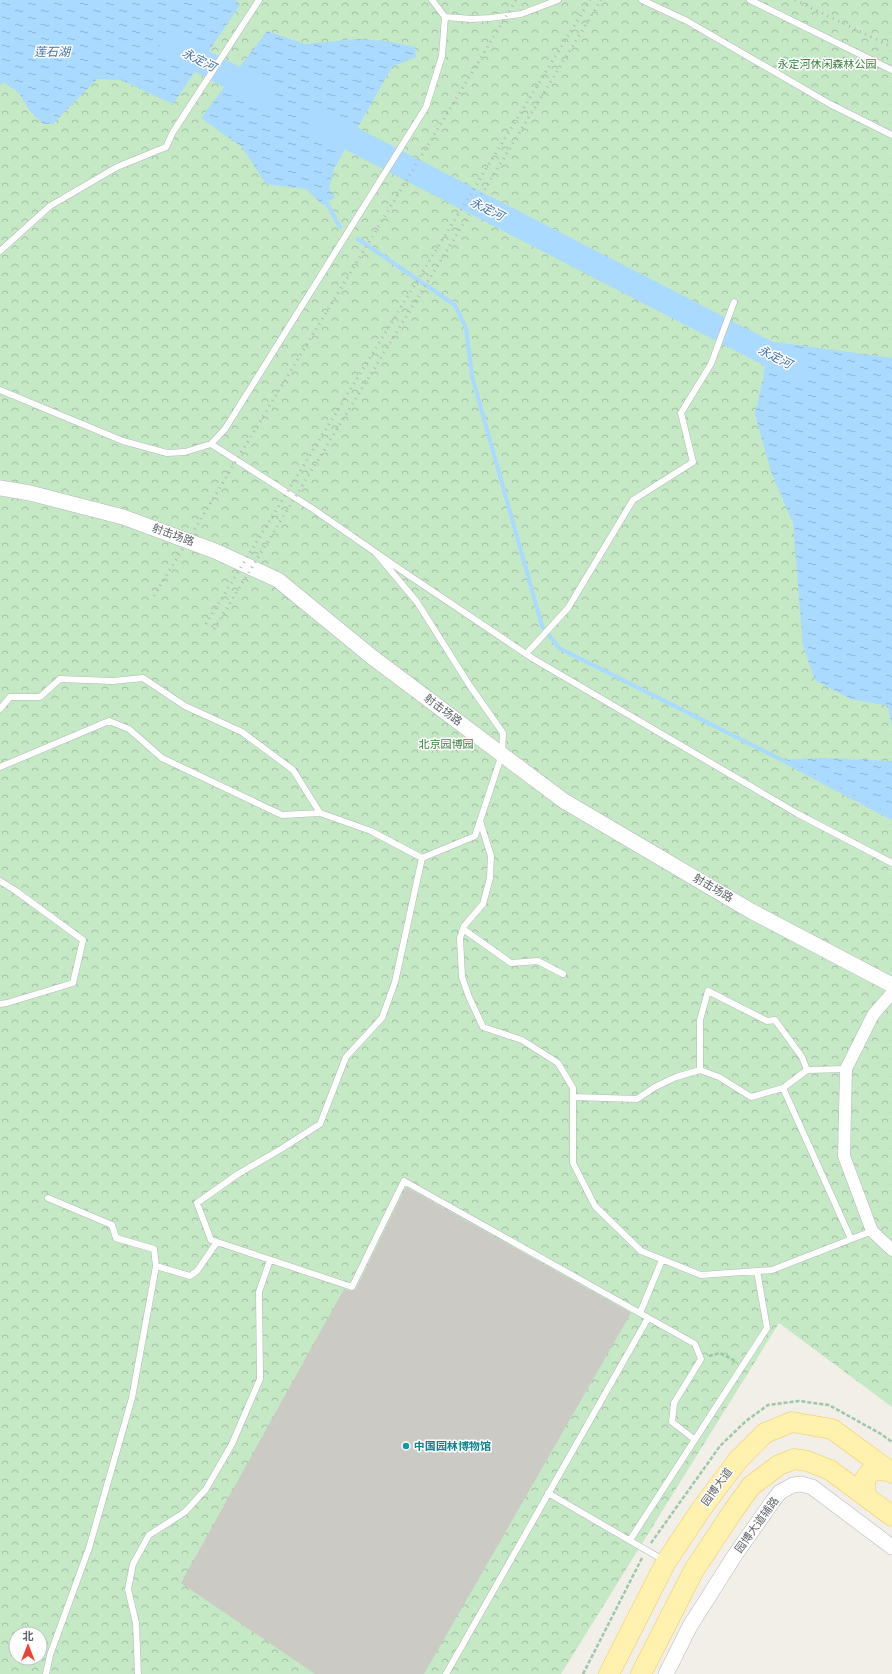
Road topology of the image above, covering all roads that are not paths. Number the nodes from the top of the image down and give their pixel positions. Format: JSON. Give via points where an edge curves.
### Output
{"nodes":[{"id":1,"x":259,"y":0,"type":"edge"},
{"id":2,"x":432,"y":0,"type":"edge"},
{"id":3,"x":558,"y":0,"type":"edge"},
{"id":4,"x":642,"y":0,"type":"edge"},
{"id":5,"x":750,"y":0,"type":"edge"},
{"id":6,"x":445,"y":17,"type":"junction"},
{"id":7,"x":892,"y":70,"type":"edge"},
{"id":8,"x":892,"y":136,"type":"edge"},
{"id":9,"x":0,"y":251,"type":"edge"},
{"id":10,"x":734,"y":302,"type":"dead end"},
{"id":11,"x":0,"y":390,"type":"edge"},
{"id":12,"x":210,"y":444,"type":"junction"},
{"id":13,"x":0,"y":488,"type":"edge"},
{"id":14,"x":376,"y":553,"type":"junction"},
{"id":15,"x":526,"y":654,"type":"junction"},
{"id":16,"x":0,"y":709,"type":"edge"},
{"id":17,"x":502,"y":754,"type":"junction"},
{"id":18,"x":0,"y":767,"type":"edge"},
{"id":19,"x":320,"y":813,"type":"junction"},
{"id":20,"x":480,"y":821,"type":"junction"},
{"id":21,"x":422,"y":858,"type":"junction"},
{"id":22,"x":892,"y":862,"type":"edge"},
{"id":23,"x":0,"y":881,"type":"edge"},
{"id":24,"x":463,"y":929,"type":"junction"},
{"id":25,"x":563,"y":974,"type":"dead end"},
{"id":26,"x":892,"y":985,"type":"edge"},
{"id":27,"x":892,"y":993,"type":"edge"},
{"id":28,"x":0,"y":1004,"type":"edge"},
{"id":29,"x":846,"y":1069,"type":"junction"},
{"id":30,"x":700,"y":1070,"type":"junction"},
{"id":31,"x":807,"y":1070,"type":"junction"},
{"id":32,"x":783,"y":1088,"type":"junction"},
{"id":33,"x":573,"y":1097,"type":"junction"},
{"id":34,"x":48,"y":1198,"type":"dead end"},
{"id":35,"x":872,"y":1231,"type":"junction"},
{"id":36,"x":851,"y":1239,"type":"junction"},
{"id":37,"x":216,"y":1242,"type":"junction"},
{"id":38,"x":892,"y":1250,"type":"edge"},
{"id":39,"x":270,"y":1260,"type":"junction"},
{"id":40,"x":662,"y":1260,"type":"junction"},
{"id":41,"x":156,"y":1266,"type":"junction"},
{"id":42,"x":757,"y":1271,"type":"junction"},
{"id":43,"x":640,"y":1313,"type":"junction"},
{"id":44,"x":648,"y":1318,"type":"junction"},
{"id":45,"x":694,"y":1439,"type":"junction"},
{"id":46,"x":890,"y":1472,"type":"edge"},
{"id":47,"x":548,"y":1494,"type":"junction"},
{"id":48,"x":865,"y":1495,"type":"junction"},
{"id":49,"x":892,"y":1516,"type":"edge"},
{"id":50,"x":630,"y":1540,"type":"junction"},
{"id":51,"x":892,"y":1547,"type":"edge"},
{"id":52,"x":666,"y":1562,"type":"junction"},
{"id":53,"x":46,"y":1674,"type":"edge"},
{"id":54,"x":138,"y":1674,"type":"edge"},
{"id":55,"x":446,"y":1674,"type":"edge"},
{"id":56,"x":609,"y":1674,"type":"edge"},
{"id":57,"x":641,"y":1674,"type":"edge"},
{"id":58,"x":666,"y":1674,"type":"edge"}],
"edges":[{"from":1,"to":9,"type":"lane","via":[[173,132],[166,147],[117,167],[50,206]]},
{"from":2,"to":6,"type":"lane"},
{"from":3,"to":6,"type":"lane","via":[[521,14],[472,19]]},
{"from":4,"to":8,"type":"lane","via":[[687,21],[830,104]]},
{"from":5,"to":7,"type":"lane"},
{"from":6,"to":12,"type":"lane","via":[[442,56],[426,107],[225,429]]},
{"from":10,"to":15,"type":"lane","via":[[711,364],[681,413],[693,462],[633,500],[568,608]]},
{"from":11,"to":12,"type":"lane","via":[[123,441],[167,453],[186,452]]},
{"from":12,"to":14,"type":"lane","via":[[313,509]]},
{"from":13,"to":17,"type":"street","name":"射击场路","via":[[30,492],[123,517],[215,551],[278,580],[372,657]]},
{"from":14,"to":15,"type":"lane"},
{"from":14,"to":17,"type":"lane","via":[[417,602],[503,733]]},
{"from":15,"to":22,"type":"lane","via":[[798,814]]},
{"from":16,"to":19,"type":"lane","via":[[10,697],[40,697],[60,679],[113,681],[143,678],[185,706],[242,732],[293,770]]},
{"from":17,"to":20,"type":"lane"},
{"from":17,"to":26,"type":"street","name":"射击场路","via":[[564,801],[751,911]]},
{"from":18,"to":19,"type":"lane","via":[[109,721],[129,729],[162,758],[282,815]]},
{"from":19,"to":21,"type":"lane","via":[[371,831]]},
{"from":20,"to":21,"type":"lane","via":[[475,836]]},
{"from":20,"to":24,"type":"lane","via":[[491,856],[490,878],[483,904]]},
{"from":21,"to":37,"type":"lane","via":[[395,982],[382,1018],[346,1056],[320,1124],[238,1174],[197,1203],[211,1240]]},
{"from":23,"to":28,"type":"lane","via":[[83,940],[73,983]]},
{"from":24,"to":25,"type":"lane","via":[[511,963],[538,961]]},
{"from":24,"to":33,"type":"lane","via":[[460,938],[462,977],[483,1027],[522,1040],[558,1063],[573,1088]]},
{"from":27,"to":29,"type":"street","via":[[873,1015]]},
{"from":29,"to":31,"type":"lane"},
{"from":29,"to":35,"type":"street","via":[[844,1156]]},
{"from":30,"to":31,"type":"lane","via":[[700,1020],[708,991],[767,1021],[775,1020],[802,1057]]},
{"from":30,"to":32,"type":"lane","via":[[719,1076],[751,1097]]},
{"from":30,"to":33,"type":"lane","via":[[676,1076],[637,1099]]},
{"from":31,"to":32,"type":"lane"},
{"from":32,"to":36,"type":"lane"},
{"from":33,"to":40,"type":"lane","via":[[573,1163],[595,1206],[641,1251]]},
{"from":34,"to":41,"type":"lane","via":[[112,1225],[116,1238],[154,1249]]},
{"from":35,"to":36,"type":"lane"},
{"from":35,"to":38,"type":"street"},
{"from":36,"to":42,"type":"lane","via":[[772,1270]]},
{"from":37,"to":39,"type":"lane"},
{"from":37,"to":41,"type":"lane","via":[[197,1271],[190,1276]]},
{"from":39,"to":43,"type":"lane","via":[[352,1286],[404,1181]]},
{"from":39,"to":54,"type":"lane","via":[[259,1292],[260,1379],[232,1444],[206,1489],[185,1512],[149,1535],[133,1564],[128,1589],[136,1623]]},
{"from":40,"to":42,"type":"lane","via":[[701,1275]]},
{"from":40,"to":43,"type":"lane"},
{"from":41,"to":53,"type":"lane","via":[[132,1398],[89,1548],[50,1655]]},
{"from":42,"to":45,"type":"lane","via":[[767,1328]]},
{"from":43,"to":44,"type":"lane"},
{"from":44,"to":45,"type":"lane","via":[[695,1344],[701,1359],[674,1403],[672,1422]]},
{"from":44,"to":47,"type":"lane"},
{"from":45,"to":50,"type":"lane"},
{"from":46,"to":48,"type":"main road","via":[[872,1470],[865,1479]]},
{"from":46,"to":52,"type":"main road","name":"园博大道","via":[[832,1429],[792,1422],[765,1433],[738,1460]]},
{"from":47,"to":50,"type":"lane"},
{"from":47,"to":55,"type":"lane"},
{"from":48,"to":49,"type":"main road"},
{"from":48,"to":57,"type":"main road","via":[[830,1470],[794,1459],[779,1465],[751,1486],[694,1570]]},
{"from":50,"to":52,"type":"lane"},
{"from":51,"to":58,"type":"street","name":"园博大道辅路","via":[[812,1487],[793,1485],[780,1492],[772,1500],[690,1626]]},
{"from":52,"to":56,"type":"main road","name":"园博大道"}]}
